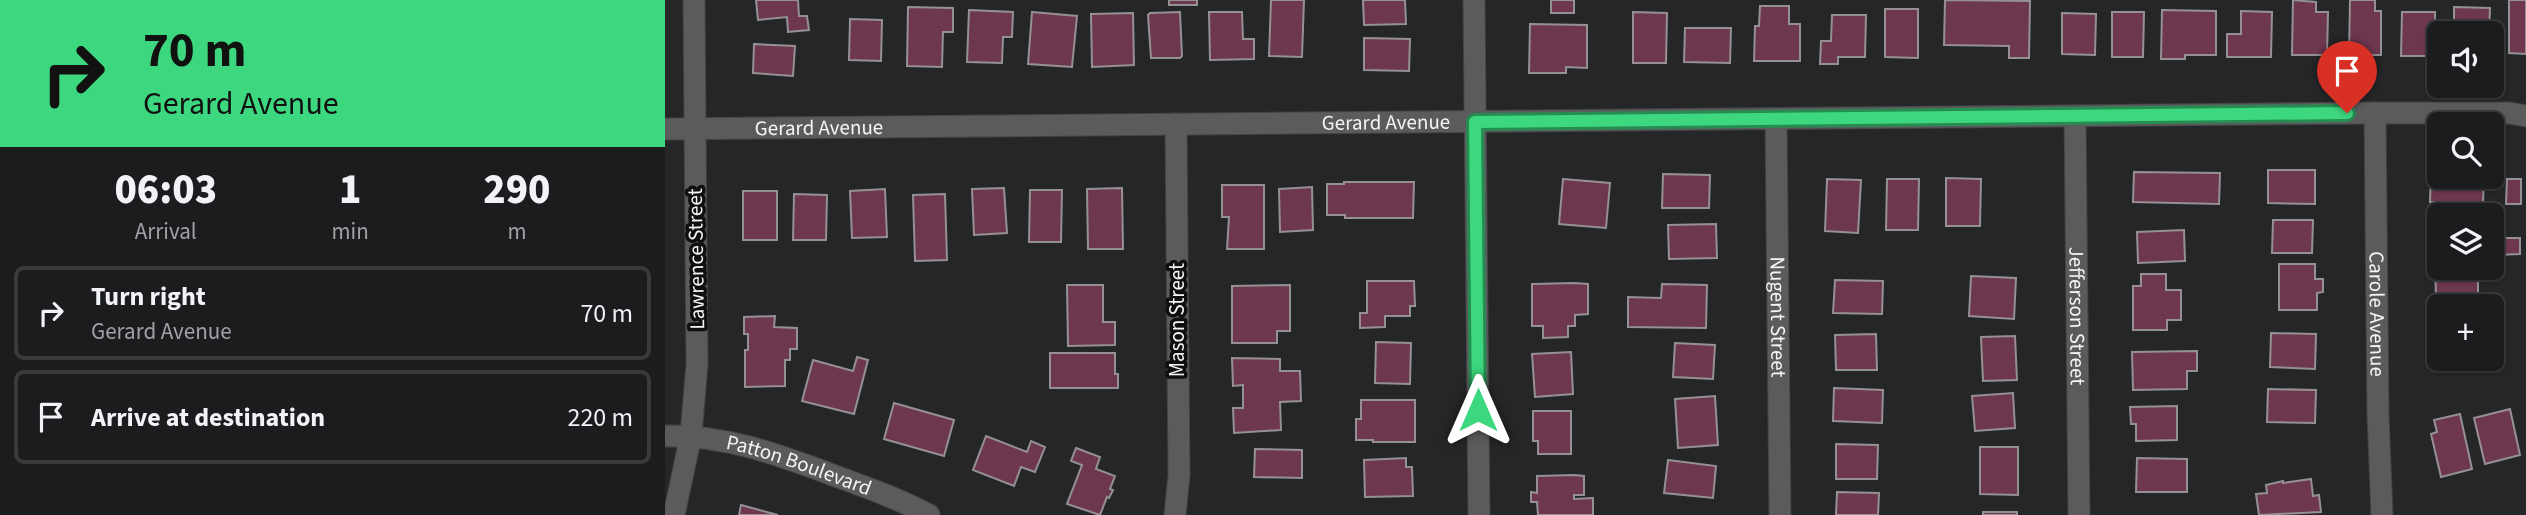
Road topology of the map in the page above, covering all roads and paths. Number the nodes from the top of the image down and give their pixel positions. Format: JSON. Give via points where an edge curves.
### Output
{"nodes":[{"id":1,"x":694,"y":0,"type":"edge"},
{"id":2,"x":1474,"y":0,"type":"edge"},
{"id":3,"x":2375,"y":113,"type":"junction"},
{"id":4,"x":2075,"y":116,"type":"junction"},
{"id":5,"x":2526,"y":116,"type":"edge"},
{"id":6,"x":1776,"y":119,"type":"junction"},
{"id":7,"x":1475,"y":122,"type":"junction"},
{"id":8,"x":1176,"y":124,"type":"junction"},
{"id":9,"x":665,"y":129,"type":"edge"},
{"id":10,"x":695,"y":129,"type":"junction"},
{"id":11,"x":691,"y":435,"type":"junction"},
{"id":12,"x":665,"y":436,"type":"edge"},
{"id":13,"x":674,"y":515,"type":"edge"},
{"id":14,"x":929,"y":515,"type":"edge"},
{"id":15,"x":1175,"y":515,"type":"edge"},
{"id":16,"x":1479,"y":515,"type":"edge"},
{"id":17,"x":1780,"y":515,"type":"edge"},
{"id":18,"x":2079,"y":515,"type":"edge"},
{"id":19,"x":2382,"y":515,"type":"edge"}],
"edges":[{"from":1,"to":10,"type":"street","name":"Lawrence Street"},
{"from":2,"to":7,"type":"street"},
{"from":3,"to":4,"type":"street","name":"Gerard Avenue"},
{"from":3,"to":5,"type":"street","name":"Gerard Avenue"},
{"from":3,"to":19,"type":"street","name":"Carole Avenue"},
{"from":4,"to":6,"type":"street","name":"Gerard Avenue"},
{"from":4,"to":18,"type":"street","name":"Jefferson Street"},
{"from":6,"to":7,"type":"street","name":"Gerard Avenue"},
{"from":6,"to":17,"type":"street","name":"Nugent Street"},
{"from":7,"to":8,"type":"street","name":"Gerard Avenue"},
{"from":7,"to":16,"type":"street"},
{"from":8,"to":10,"type":"street","name":"Gerard Avenue"},
{"from":8,"to":15,"type":"street","name":"Mason Street","via":[[1179,475]]},
{"from":9,"to":10,"type":"street","name":"Gerard Avenue"},
{"from":10,"to":11,"type":"street","name":"Lawrence Street","via":[[697,364]]},
{"from":11,"to":12,"type":"street","name":"Patton Boulevard"},
{"from":11,"to":13,"type":"street","name":"Lawrence Street"},
{"from":11,"to":14,"type":"street","name":"Patton Boulevard","via":[[774,453]]}]}
